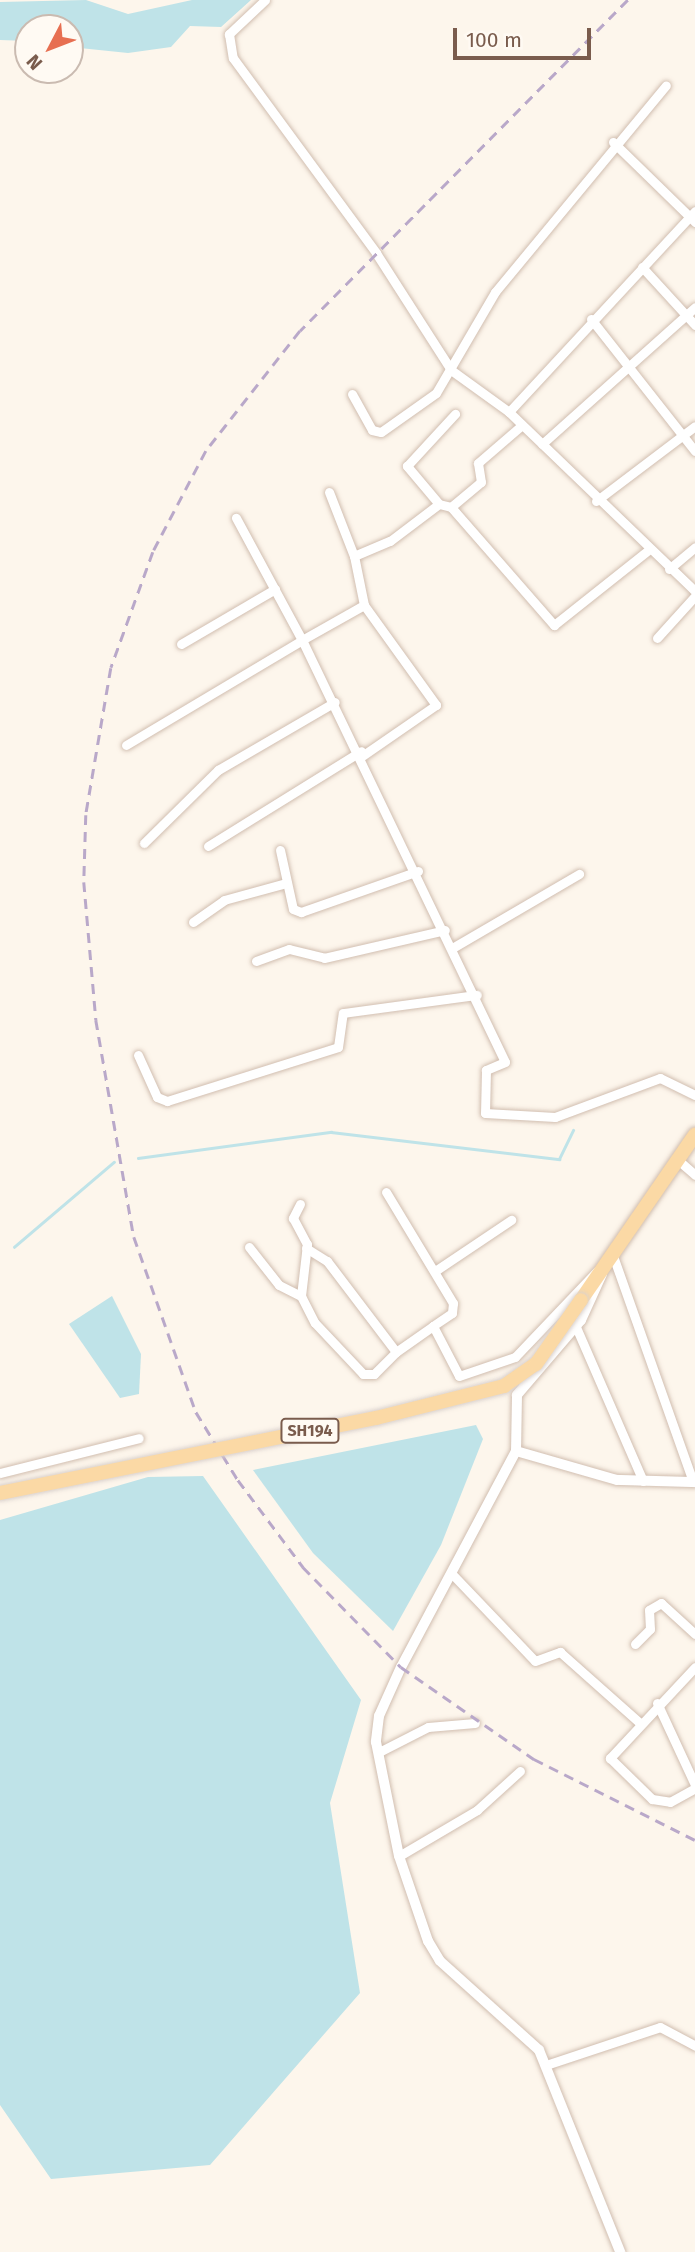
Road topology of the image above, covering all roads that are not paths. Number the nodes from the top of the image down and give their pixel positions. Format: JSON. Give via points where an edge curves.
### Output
{"nodes":[{"id":1,"x":265,"y":0,"type":"edge"},
{"id":2,"x":666,"y":85,"type":"dead end"},
{"id":3,"x":613,"y":142,"type":"junction"},
{"id":4,"x":693,"y":216,"type":"edge"},
{"id":5,"x":642,"y":267,"type":"junction"},
{"id":6,"x":695,"y":307,"type":"edge"},
{"id":7,"x":686,"y":315,"type":"junction"},
{"id":8,"x":591,"y":319,"type":"junction"},
{"id":9,"x":695,"y":325,"type":"edge"},
{"id":10,"x":627,"y":364,"type":"junction"},
{"id":11,"x":451,"y":370,"type":"junction"},
{"id":12,"x":352,"y":394,"type":"dead end"},
{"id":13,"x":509,"y":412,"type":"junction"},
{"id":14,"x":456,"y":414,"type":"dead end"},
{"id":15,"x":522,"y":425,"type":"junction"},
{"id":16,"x":695,"y":426,"type":"edge"},
{"id":17,"x":682,"y":435,"type":"junction"},
{"id":18,"x":542,"y":444,"type":"junction"},
{"id":19,"x":695,"y":451,"type":"edge"},
{"id":20,"x":329,"y":492,"type":"dead end"},
{"id":21,"x":596,"y":501,"type":"junction"},
{"id":22,"x":439,"y":504,"type":"junction"},
{"id":23,"x":451,"y":507,"type":"junction"},
{"id":24,"x":236,"y":518,"type":"dead end"},
{"id":25,"x":695,"y":547,"type":"edge"},
{"id":26,"x":647,"y":551,"type":"junction"},
{"id":27,"x":354,"y":556,"type":"junction"},
{"id":28,"x":669,"y":569,"type":"junction"},
{"id":29,"x":275,"y":589,"type":"junction"},
{"id":30,"x":695,"y":593,"type":"edge"},
{"id":31,"x":364,"y":605,"type":"junction"},
{"id":32,"x":657,"y":638,"type":"dead end"},
{"id":33,"x":302,"y":640,"type":"junction"},
{"id":34,"x":181,"y":644,"type":"dead end"},
{"id":35,"x":335,"y":702,"type":"junction"},
{"id":36,"x":126,"y":745,"type":"dead end"},
{"id":37,"x":361,"y":753,"type":"junction"},
{"id":38,"x":144,"y":843,"type":"dead end"},
{"id":39,"x":208,"y":846,"type":"dead end"},
{"id":40,"x":280,"y":850,"type":"dead end"},
{"id":41,"x":418,"y":871,"type":"junction"},
{"id":42,"x":579,"y":874,"type":"dead end"},
{"id":43,"x":286,"y":883,"type":"junction"},
{"id":44,"x":193,"y":922,"type":"dead end"},
{"id":45,"x":445,"y":930,"type":"junction"},
{"id":46,"x":454,"y":947,"type":"junction"},
{"id":47,"x":256,"y":961,"type":"dead end"},
{"id":48,"x":477,"y":995,"type":"junction"},
{"id":49,"x":138,"y":1055,"type":"dead end"},
{"id":50,"x":695,"y":1095,"type":"edge"},
{"id":51,"x":695,"y":1135,"type":"edge"},
{"id":52,"x":678,"y":1160,"type":"junction"},
{"id":53,"x":695,"y":1175,"type":"edge"},
{"id":54,"x":386,"y":1192,"type":"dead end"},
{"id":55,"x":300,"y":1204,"type":"dead end"},
{"id":56,"x":511,"y":1220,"type":"dead end"},
{"id":57,"x":249,"y":1247,"type":"dead end"},
{"id":58,"x":306,"y":1248,"type":"junction"},
{"id":59,"x":608,"y":1259,"type":"junction"},
{"id":60,"x":435,"y":1271,"type":"junction"},
{"id":61,"x":301,"y":1296,"type":"junction"},
{"id":62,"x":433,"y":1326,"type":"junction"},
{"id":63,"x":576,"y":1327,"type":"junction"},
{"id":64,"x":396,"y":1352,"type":"junction"},
{"id":65,"x":139,"y":1437,"type":"dead end"},
{"id":66,"x":516,"y":1451,"type":"junction"},
{"id":67,"x":0,"y":1472,"type":"edge"},
{"id":68,"x":643,"y":1481,"type":"junction"},
{"id":69,"x":694,"y":1482,"type":"edge"},
{"id":70,"x":0,"y":1493,"type":"edge"},
{"id":71,"x":454,"y":1576,"type":"junction"},
{"id":72,"x":695,"y":1634,"type":"edge"},
{"id":73,"x":635,"y":1644,"type":"dead end"},
{"id":74,"x":695,"y":1667,"type":"edge"},
{"id":75,"x":657,"y":1703,"type":"junction"},
{"id":76,"x":475,"y":1723,"type":"dead end"},
{"id":77,"x":640,"y":1723,"type":"junction"},
{"id":78,"x":379,"y":1752,"type":"junction"},
{"id":79,"x":520,"y":1771,"type":"dead end"},
{"id":80,"x":695,"y":1787,"type":"edge"},
{"id":81,"x":399,"y":1856,"type":"junction"},
{"id":82,"x":695,"y":2046,"type":"edge"},
{"id":83,"x":546,"y":2065,"type":"junction"},
{"id":84,"x":620,"y":2252,"type":"edge"}],
"edges":[{"from":1,"to":11,"type":"street","via":[[229,34],[233,58],[376,253]]},
{"from":2,"to":3,"type":"street"},
{"from":3,"to":4,"type":"street"},
{"from":3,"to":11,"type":"street","via":[[495,292]]},
{"from":4,"to":5,"type":"street"},
{"from":5,"to":7,"type":"street"},
{"from":5,"to":8,"type":"street"},
{"from":6,"to":7,"type":"street"},
{"from":7,"to":9,"type":"street"},
{"from":7,"to":10,"type":"street"},
{"from":8,"to":10,"type":"street"},
{"from":8,"to":13,"type":"street"},
{"from":10,"to":17,"type":"street"},
{"from":10,"to":18,"type":"street"},
{"from":11,"to":12,"type":"street","via":[[436,393],[382,432],[372,430]]},
{"from":11,"to":13,"type":"street"},
{"from":13,"to":15,"type":"street"},
{"from":14,"to":22,"type":"street","via":[[407,463]]},
{"from":15,"to":18,"type":"street"},
{"from":15,"to":23,"type":"street","via":[[478,463],[481,482]]},
{"from":16,"to":17,"type":"street"},
{"from":17,"to":19,"type":"street"},
{"from":17,"to":21,"type":"street"},
{"from":18,"to":21,"type":"street"},
{"from":20,"to":27,"type":"street"},
{"from":21,"to":26,"type":"street"},
{"from":22,"to":23,"type":"street"},
{"from":22,"to":27,"type":"street","via":[[390,541]]},
{"from":23,"to":26,"type":"street","via":[[554,625]]},
{"from":24,"to":29,"type":"street"},
{"from":25,"to":28,"type":"street"},
{"from":26,"to":28,"type":"street"},
{"from":27,"to":31,"type":"street"},
{"from":28,"to":30,"type":"street"},
{"from":29,"to":33,"type":"street"},
{"from":29,"to":34,"type":"street"},
{"from":30,"to":32,"type":"street"},
{"from":31,"to":33,"type":"street"},
{"from":31,"to":37,"type":"street","via":[[436,708]]},
{"from":33,"to":35,"type":"street"},
{"from":33,"to":36,"type":"street"},
{"from":35,"to":37,"type":"street"},
{"from":35,"to":38,"type":"street","via":[[219,770]]},
{"from":37,"to":39,"type":"street"},
{"from":37,"to":41,"type":"street"},
{"from":40,"to":43,"type":"street"},
{"from":41,"to":43,"type":"street","via":[[301,912],[293,909]]},
{"from":41,"to":45,"type":"street"},
{"from":42,"to":46,"type":"street"},
{"from":43,"to":44,"type":"street","via":[[223,900]]},
{"from":45,"to":46,"type":"street"},
{"from":45,"to":47,"type":"street","via":[[324,957],[289,949]]},
{"from":46,"to":48,"type":"street"},
{"from":48,"to":49,"type":"street","via":[[343,1013],[338,1047],[167,1101],[157,1097]]},
{"from":48,"to":50,"type":"street","via":[[505,1062],[486,1070],[488,1116],[555,1117],[660,1078]]},
{"from":51,"to":52,"type":"main road","number":"SH194"},
{"from":52,"to":53,"type":"street"},
{"from":52,"to":59,"type":"main road","number":"SH194"},
{"from":54,"to":60,"type":"street"},
{"from":55,"to":58,"type":"street","via":[[293,1218]]},
{"from":56,"to":60,"type":"street"},
{"from":57,"to":61,"type":"street","via":[[279,1285]]},
{"from":58,"to":61,"type":"street"},
{"from":58,"to":64,"type":"street","via":[[327,1261]]},
{"from":59,"to":62,"type":"street","via":[[504,1365],[455,1375]]},
{"from":59,"to":63,"type":"street"},
{"from":59,"to":69,"type":"street"},
{"from":59,"to":70,"type":"main road","number":"SH194","bridge":true,"via":[[536,1364],[504,1386],[376,1418]]},
{"from":60,"to":62,"type":"street","via":[[454,1307]]},
{"from":61,"to":64,"type":"street","via":[[321,1331],[362,1373],[373,1374]]},
{"from":62,"to":64,"type":"street"},
{"from":63,"to":66,"type":"street","via":[[517,1395]]},
{"from":63,"to":68,"type":"street"},
{"from":65,"to":67,"type":"street"},
{"from":66,"to":68,"type":"street"},
{"from":66,"to":71,"type":"street"},
{"from":68,"to":69,"type":"street"},
{"from":71,"to":77,"type":"street","via":[[535,1661],[560,1652]]},
{"from":71,"to":78,"type":"street","via":[[379,1716]]},
{"from":72,"to":73,"type":"street","via":[[661,1603],[649,1610],[649,1629]]},
{"from":74,"to":75,"type":"street"},
{"from":75,"to":77,"type":"street"},
{"from":75,"to":80,"type":"street"},
{"from":76,"to":78,"type":"street","via":[[428,1727]]},
{"from":77,"to":80,"type":"street","via":[[611,1761],[652,1799],[670,1802]]},
{"from":78,"to":81,"type":"street"},
{"from":79,"to":81,"type":"street","via":[[477,1810]]},
{"from":81,"to":83,"type":"street","via":[[440,1961],[534,2044]]},
{"from":82,"to":83,"type":"street","via":[[660,2027]]},
{"from":83,"to":84,"type":"street"}]}
